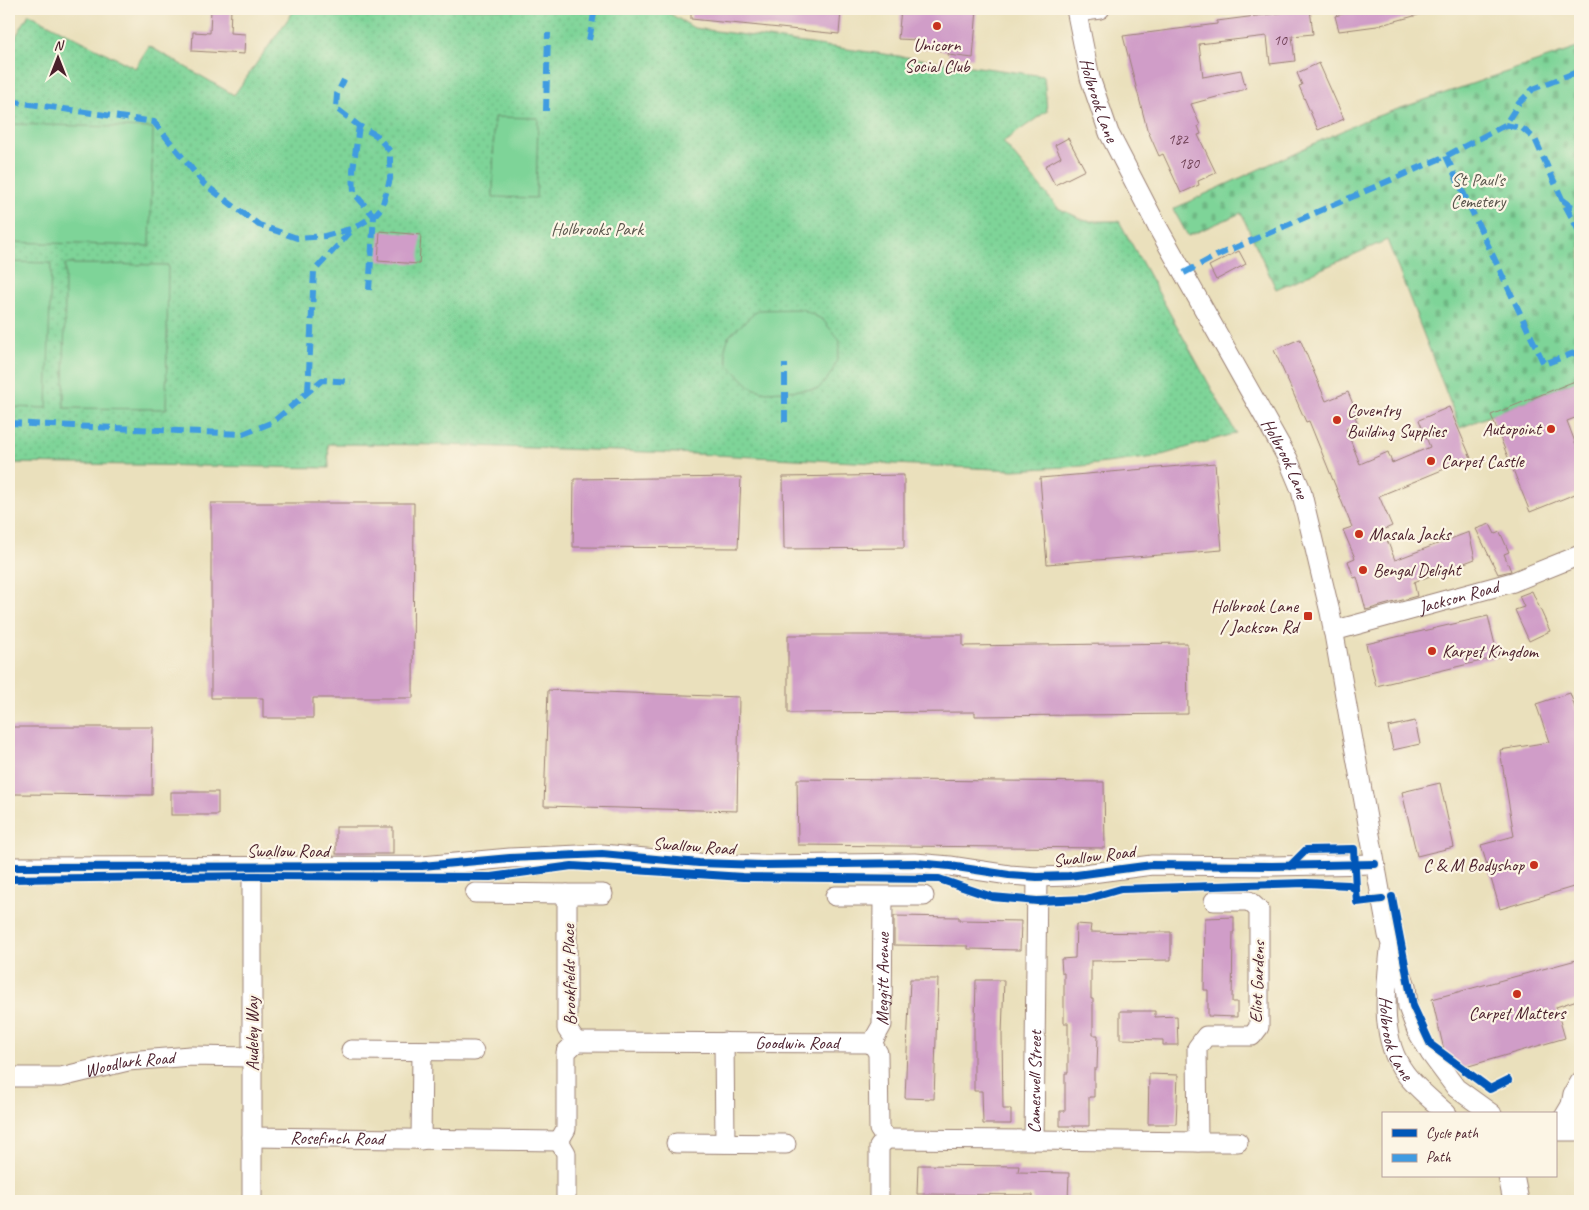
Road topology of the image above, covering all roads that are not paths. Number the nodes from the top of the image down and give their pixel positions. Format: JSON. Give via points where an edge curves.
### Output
{"nodes":[{"id":1,"x":1100,"y":9,"type":"edge"},
{"id":2,"x":1076,"y":10,"type":"edge"},
{"id":3,"x":1580,"y":555,"type":"edge"},
{"id":4,"x":1333,"y":631,"type":"junction"},
{"id":5,"x":1375,"y":864,"type":"junction"},
{"id":6,"x":9,"y":866,"type":"edge"},
{"id":7,"x":252,"y":866,"type":"junction"},
{"id":8,"x":1037,"y":877,"type":"junction"},
{"id":9,"x":475,"y":893,"type":"dead end"},
{"id":10,"x":568,"y":894,"type":"junction"},
{"id":11,"x":603,"y":894,"type":"dead end"},
{"id":12,"x":835,"y":896,"type":"dead end"},
{"id":13,"x":924,"y":896,"type":"dead end"},
{"id":14,"x":882,"y":897,"type":"junction"},
{"id":15,"x":1214,"y":901,"type":"dead end"},
{"id":16,"x":1391,"y":945,"type":"junction"},
{"id":17,"x":576,"y":1042,"type":"junction"},
{"id":18,"x":724,"y":1042,"type":"junction"},
{"id":19,"x":872,"y":1043,"type":"junction"},
{"id":20,"x":351,"y":1050,"type":"dead end"},
{"id":21,"x":474,"y":1050,"type":"dead end"},
{"id":22,"x":422,"y":1051,"type":"junction"},
{"id":23,"x":252,"y":1057,"type":"junction"},
{"id":24,"x":9,"y":1077,"type":"edge"},
{"id":25,"x":1580,"y":1082,"type":"edge"},
{"id":26,"x":1445,"y":1112,"type":"edge"},
{"id":27,"x":1489,"y":1112,"type":"edge"},
{"id":28,"x":1568,"y":1128,"type":"edge"},
{"id":29,"x":252,"y":1137,"type":"junction"},
{"id":30,"x":886,"y":1138,"type":"junction"},
{"id":31,"x":421,"y":1140,"type":"junction"},
{"id":32,"x":1034,"y":1140,"type":"junction"},
{"id":33,"x":560,"y":1141,"type":"junction"},
{"id":34,"x":1198,"y":1142,"type":"junction"},
{"id":35,"x":1238,"y":1142,"type":"dead end"},
{"id":36,"x":676,"y":1143,"type":"dead end"},
{"id":37,"x":725,"y":1143,"type":"junction"},
{"id":38,"x":786,"y":1144,"type":"dead end"},
{"id":39,"x":1511,"y":1178,"type":"edge"},
{"id":40,"x":252,"y":1201,"type":"edge"},
{"id":41,"x":566,"y":1201,"type":"edge"},
{"id":42,"x":879,"y":1201,"type":"edge"},
{"id":43,"x":1516,"y":1201,"type":"edge"}],
"edges":[{"from":1,"to":2,"type":"street"},
{"from":2,"to":4,"type":"street","name":"Holbrook Lane","via":[[1090,78],[1109,133],[1157,226],[1293,469],[1304,502]]},
{"from":3,"to":4,"type":"street","name":"Jackson Road","via":[[1513,582]]},
{"from":4,"to":5,"type":"street","name":"Holbrook Lane"},
{"from":5,"to":8,"type":"street","name":"Swallow Road","via":[[1152,865]]},
{"from":5,"to":16,"type":"street","name":"Holbrook Lane"},
{"from":6,"to":7,"type":"street","name":"Swallow Road"},
{"from":7,"to":8,"type":"street","name":"Swallow Road","via":[[422,866],[602,854],[700,863],[915,864]]},
{"from":7,"to":23,"type":"street","name":"Audeley Way"},
{"from":8,"to":32,"type":"street","name":"Cameswell Street"},
{"from":9,"to":10,"type":"street"},
{"from":10,"to":11,"type":"street"},
{"from":10,"to":17,"type":"street","name":"Brookfields Place","via":[[567,1029]]},
{"from":12,"to":14,"type":"street"},
{"from":13,"to":14,"type":"street"},
{"from":14,"to":19,"type":"street","name":"Meggitt Avenue","via":[[882,1025]]},
{"from":15,"to":34,"type":"street","name":"Eliot Gardens","via":[[1249,901],[1259,910],[1259,1027],[1252,1036],[1206,1036],[1197,1048]]},
{"from":16,"to":26,"type":"street","name":"Holbrook Lane","via":[[1386,989],[1393,1051],[1405,1073]]},
{"from":16,"to":27,"type":"street","name":"Holbrook Lane","via":[[1406,986],[1408,1007],[1430,1053],[1456,1088]]},
{"from":17,"to":18,"type":"street","name":"Goodwin Road"},
{"from":17,"to":33,"type":"street","name":"Brookfields Place","via":[[566,1052],[566,1129]]},
{"from":18,"to":19,"type":"street","name":"Goodwin Road"},
{"from":18,"to":37,"type":"street"},
{"from":19,"to":30,"type":"street","name":"Meggitt Avenue","via":[[878,1054],[879,1129]]},
{"from":20,"to":22,"type":"street"},
{"from":21,"to":22,"type":"street"},
{"from":22,"to":31,"type":"street"},
{"from":23,"to":24,"type":"street","name":"Woodlark Road","via":[[190,1056],[128,1061],[61,1077]]},
{"from":23,"to":29,"type":"street","name":"Audeley Way"},
{"from":25,"to":28,"type":"street","via":[[1573,1094]]},
{"from":29,"to":31,"type":"street","name":"Rosefinch Road"},
{"from":29,"to":40,"type":"street","name":"Audeley Way"},
{"from":30,"to":32,"type":"street","name":"Cameswell Street"},
{"from":30,"to":42,"type":"street","via":[[879,1148]]},
{"from":31,"to":33,"type":"street","name":"Rosefinch Road"},
{"from":32,"to":34,"type":"street"},
{"from":33,"to":41,"type":"street","name":"Brookfields Place","via":[[566,1152]]},
{"from":34,"to":35,"type":"street"},
{"from":36,"to":37,"type":"street"},
{"from":37,"to":38,"type":"street"},
{"from":39,"to":43,"type":"main road"}]}
